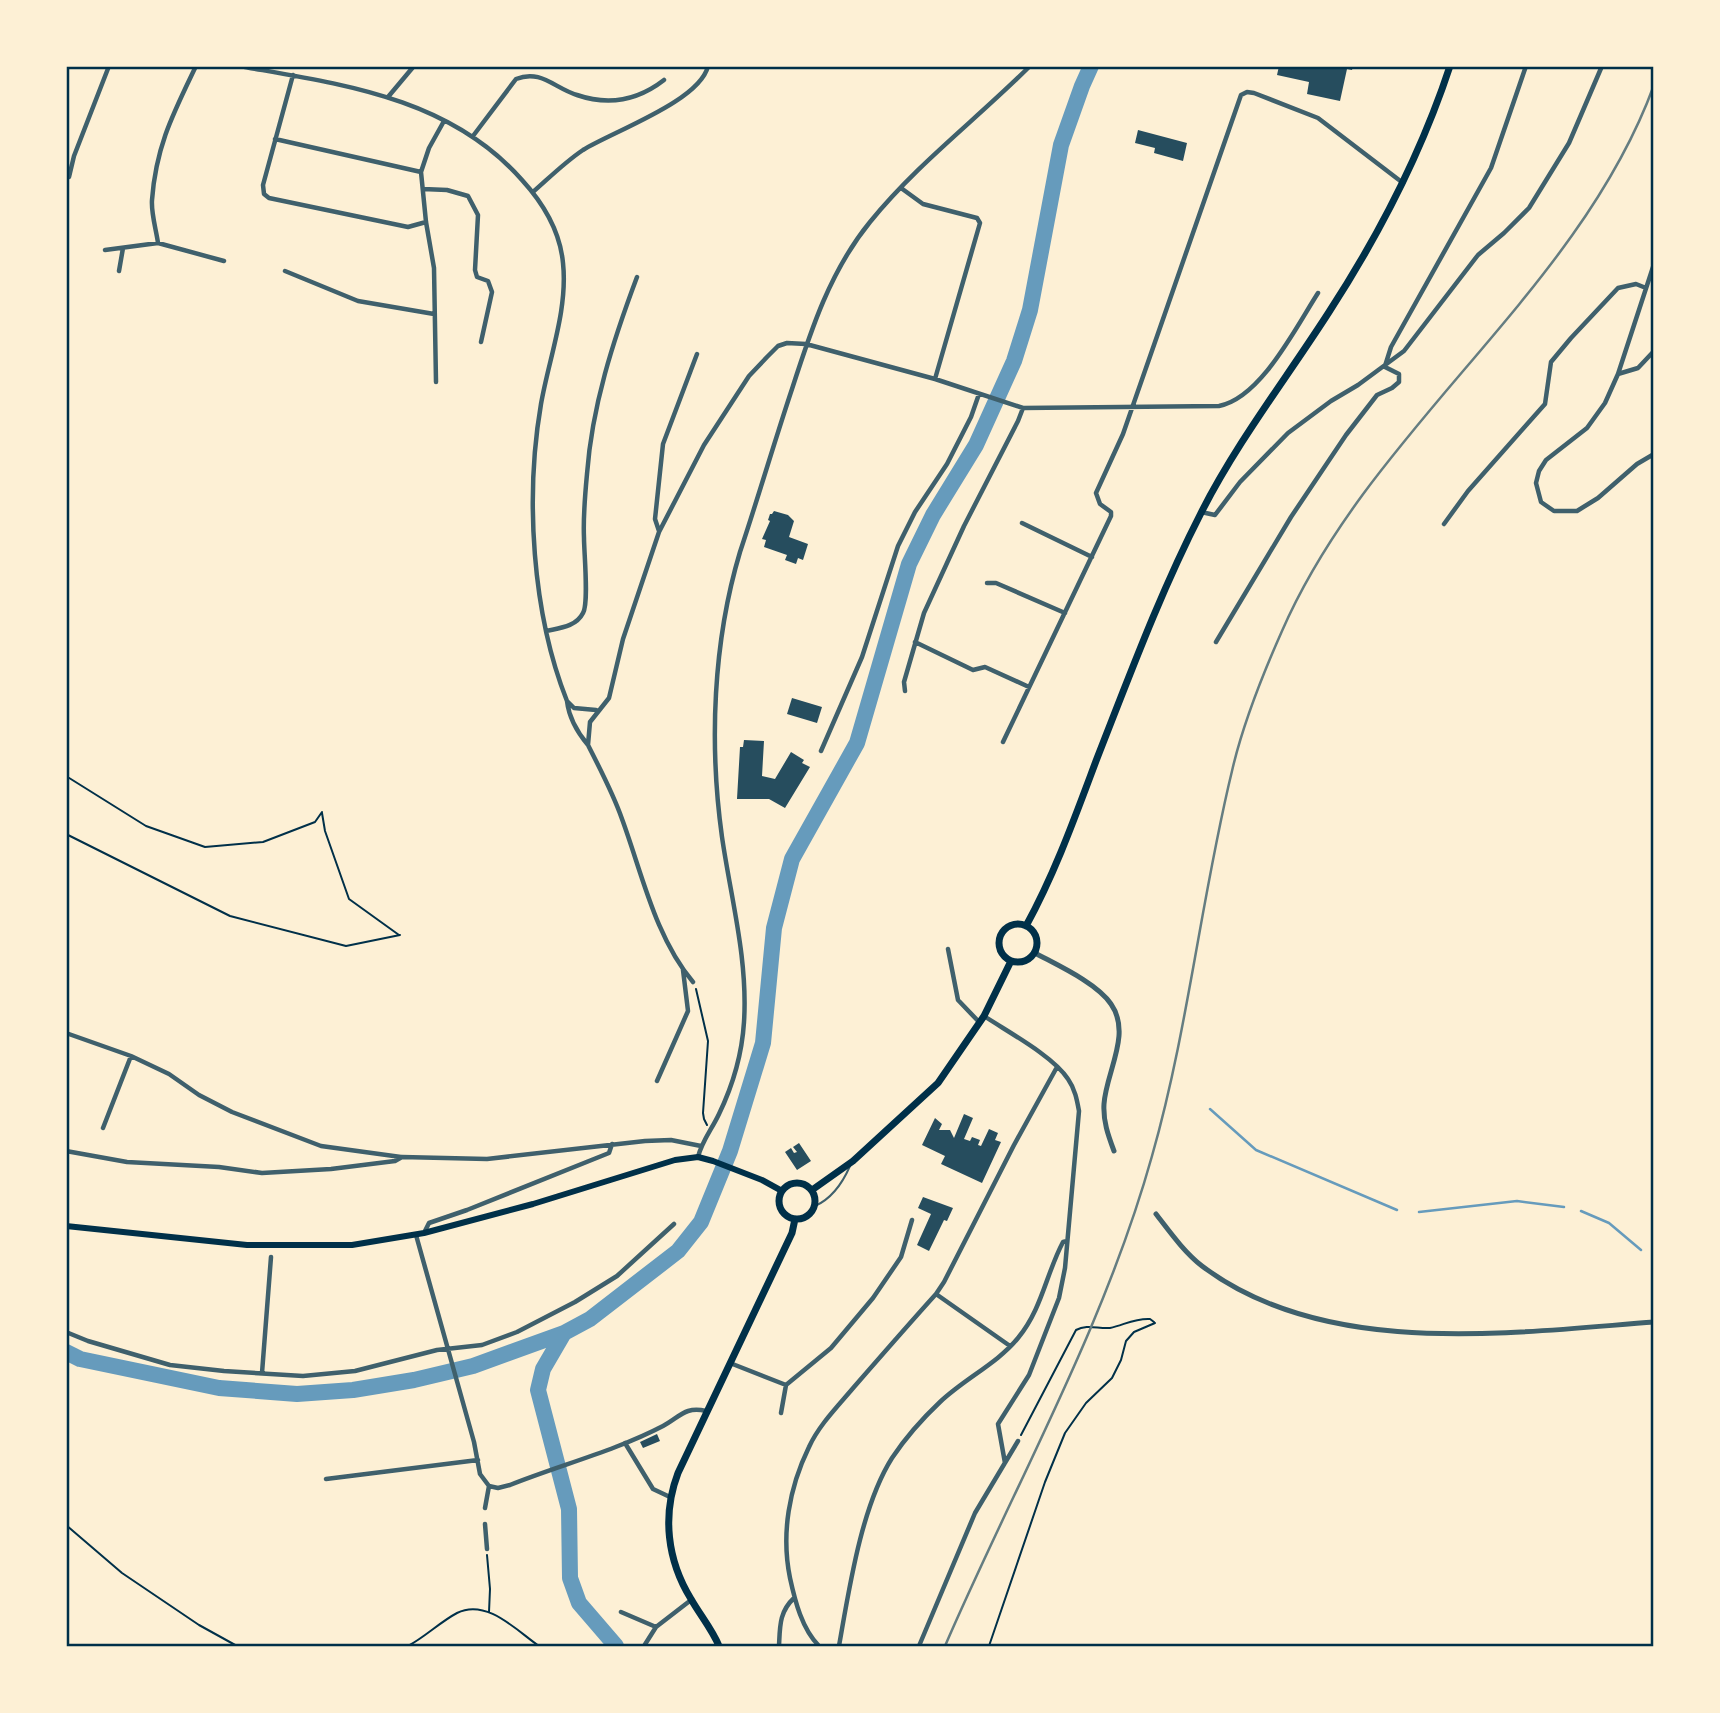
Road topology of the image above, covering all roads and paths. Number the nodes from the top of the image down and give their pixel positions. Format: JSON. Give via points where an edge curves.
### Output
{"nodes":[{"id":1,"x":109,"y":66,"type":"edge"},
{"id":2,"x":196,"y":66,"type":"edge"},
{"id":3,"x":239,"y":66,"type":"edge"},
{"id":4,"x":282,"y":66,"type":"edge"},
{"id":5,"x":414,"y":66,"type":"edge"},
{"id":6,"x":708,"y":66,"type":"edge"},
{"id":7,"x":1030,"y":66,"type":"edge"},
{"id":8,"x":1450,"y":66,"type":"edge"},
{"id":9,"x":1526,"y":66,"type":"edge"},
{"id":10,"x":1602,"y":66,"type":"edge"},
{"id":11,"x":278,"y":72,"type":"junction"},
{"id":12,"x":293,"y":75,"type":"junction"},
{"id":13,"x":664,"y":80,"type":"dead end"},
{"id":14,"x":388,"y":97,"type":"junction"},
{"id":15,"x":444,"y":121,"type":"junction"},
{"id":16,"x":473,"y":135,"type":"junction"},
{"id":17,"x":275,"y":139,"type":"junction"},
{"id":18,"x":421,"y":172,"type":"junction"},
{"id":19,"x":69,"y":177,"type":"dead end"},
{"id":20,"x":1403,"y":183,"type":"junction"},
{"id":21,"x":901,"y":188,"type":"junction"},
{"id":22,"x":423,"y":189,"type":"junction"},
{"id":23,"x":533,"y":192,"type":"junction"},
{"id":24,"x":426,"y":222,"type":"junction"},
{"id":25,"x":158,"y":243,"type":"junction"},
{"id":26,"x":123,"y":248,"type":"junction"},
{"id":27,"x":105,"y":250,"type":"dead end"},
{"id":28,"x":224,"y":261,"type":"dead end"},
{"id":29,"x":1654,"y":264,"type":"edge"},
{"id":30,"x":119,"y":271,"type":"dead end"},
{"id":31,"x":285,"y":271,"type":"dead end"},
{"id":32,"x":637,"y":277,"type":"dead end"},
{"id":33,"x":1646,"y":288,"type":"junction"},
{"id":34,"x":1318,"y":293,"type":"dead end"},
{"id":35,"x":434,"y":314,"type":"junction"},
{"id":36,"x":481,"y":342,"type":"dead end"},
{"id":37,"x":806,"y":344,"type":"junction"},
{"id":38,"x":1654,"y":351,"type":"edge"},
{"id":39,"x":697,"y":354,"type":"dead end"},
{"id":40,"x":1385,"y":367,"type":"junction"},
{"id":41,"x":1618,"y":374,"type":"junction"},
{"id":42,"x":935,"y":379,"type":"junction"},
{"id":43,"x":436,"y":382,"type":"dead end"},
{"id":44,"x":979,"y":394,"type":"junction"},
{"id":45,"x":1132,"y":407,"type":"junction"},
{"id":46,"x":1023,"y":408,"type":"junction"},
{"id":47,"x":1654,"y":454,"type":"edge"},
{"id":48,"x":1201,"y":512,"type":"junction"},
{"id":49,"x":1022,"y":523,"type":"dead end"},
{"id":50,"x":1444,"y":524,"type":"dead end"},
{"id":51,"x":659,"y":532,"type":"junction"},
{"id":52,"x":1092,"y":557,"type":"junction"},
{"id":53,"x":987,"y":583,"type":"dead end"},
{"id":54,"x":1065,"y":613,"type":"junction"},
{"id":55,"x":546,"y":631,"type":"junction"},
{"id":56,"x":915,"y":642,"type":"junction"},
{"id":57,"x":1216,"y":642,"type":"dead end"},
{"id":58,"x":1030,"y":687,"type":"junction"},
{"id":59,"x":905,"y":691,"type":"dead end"},
{"id":60,"x":567,"y":701,"type":"junction"},
{"id":61,"x":597,"y":710,"type":"junction"},
{"id":62,"x":1003,"y":742,"type":"dead end"},
{"id":63,"x":588,"y":745,"type":"junction"},
{"id":64,"x":821,"y":751,"type":"dead end"},
{"id":65,"x":66,"y":776,"type":"edge"},
{"id":66,"x":66,"y":834,"type":"edge"},
{"id":67,"x":1026,"y":926,"type":"junction"},
{"id":68,"x":948,"y":949,"type":"dead end"},
{"id":69,"x":1035,"y":953,"type":"junction"},
{"id":70,"x":1011,"y":961,"type":"junction"},
{"id":71,"x":682,"y":970,"type":"junction"},
{"id":72,"x":693,"y":982,"type":"joint"},
{"id":73,"x":982,"y":1020,"type":"junction"},
{"id":74,"x":66,"y":1033,"type":"edge"},
{"id":75,"x":131,"y":1056,"type":"junction"},
{"id":76,"x":1058,"y":1066,"type":"junction"},
{"id":77,"x":657,"y":1081,"type":"dead end"},
{"id":78,"x":704,"y":1119,"type":"dead end"},
{"id":79,"x":103,"y":1128,"type":"dead end"},
{"id":80,"x":612,"y":1144,"type":"junction"},
{"id":81,"x":701,"y":1146,"type":"junction"},
{"id":82,"x":66,"y":1151,"type":"edge"},
{"id":83,"x":1114,"y":1151,"type":"dead end"},
{"id":84,"x":402,"y":1157,"type":"junction"},
{"id":85,"x":698,"y":1157,"type":"junction"},
{"id":86,"x":853,"y":1161,"type":"junction"},
{"id":87,"x":812,"y":1190,"type":"junction"},
{"id":88,"x":782,"y":1191,"type":"junction"},
{"id":89,"x":815,"y":1206,"type":"junction"},
{"id":90,"x":1156,"y":1214,"type":"dead end"},
{"id":91,"x":795,"y":1219,"type":"junction"},
{"id":92,"x":912,"y":1220,"type":"dead end"},
{"id":93,"x":674,"y":1224,"type":"dead end"},
{"id":94,"x":66,"y":1226,"type":"edge"},
{"id":95,"x":424,"y":1233,"type":"junction"},
{"id":96,"x":416,"y":1235,"type":"junction"},
{"id":97,"x":1067,"y":1241,"type":"junction"},
{"id":98,"x":271,"y":1257,"type":"dead end"},
{"id":99,"x":936,"y":1294,"type":"junction"},
{"id":100,"x":1654,"y":1322,"type":"edge"},
{"id":101,"x":66,"y":1332,"type":"edge"},
{"id":102,"x":1010,"y":1346,"type":"junction"},
{"id":103,"x":448,"y":1349,"type":"junction"},
{"id":104,"x":730,"y":1363,"type":"junction"},
{"id":105,"x":261,"y":1373,"type":"junction"},
{"id":106,"x":786,"y":1385,"type":"junction"},
{"id":107,"x":706,"y":1411,"type":"junction"},
{"id":108,"x":781,"y":1413,"type":"dead end"},
{"id":109,"x":1018,"y":1441,"type":"joint"},
{"id":110,"x":625,"y":1443,"type":"junction"},
{"id":111,"x":478,"y":1460,"type":"junction"},
{"id":112,"x":1005,"y":1464,"type":"junction"},
{"id":113,"x":326,"y":1479,"type":"dead end"},
{"id":114,"x":489,"y":1486,"type":"junction"},
{"id":115,"x":670,"y":1497,"type":"junction"},
{"id":116,"x":485,"y":1508,"type":"dead end"},
{"id":117,"x":485,"y":1524,"type":"dead end"},
{"id":118,"x":66,"y":1525,"type":"edge"},
{"id":119,"x":487,"y":1549,"type":"joint"},
{"id":120,"x":794,"y":1598,"type":"junction"},
{"id":121,"x":691,"y":1600,"type":"junction"},
{"id":122,"x":621,"y":1612,"type":"dead end"},
{"id":123,"x":488,"y":1613,"type":"junction"},
{"id":124,"x":656,"y":1627,"type":"junction"},
{"id":125,"x":237,"y":1647,"type":"edge"},
{"id":126,"x":408,"y":1647,"type":"edge"},
{"id":127,"x":539,"y":1647,"type":"edge"},
{"id":128,"x":644,"y":1647,"type":"edge"},
{"id":129,"x":719,"y":1647,"type":"edge"},
{"id":130,"x":779,"y":1647,"type":"edge"},
{"id":131,"x":819,"y":1647,"type":"edge"},
{"id":132,"x":839,"y":1647,"type":"edge"},
{"id":133,"x":919,"y":1647,"type":"edge"},
{"id":134,"x":989,"y":1647,"type":"edge"}],
"edges":[{"from":1,"to":19,"type":"street"},
{"from":2,"to":25,"type":"street","via":[[157,157],[151,201]]},
{"from":3,"to":11,"type":"street"},
{"from":4,"to":11,"type":"street"},
{"from":5,"to":14,"type":"street"},
{"from":6,"to":23,"type":"street","via":[[703,80],[683,97],[582,151]]},
{"from":7,"to":21,"type":"street"},
{"from":8,"to":20,"type":"main road"},
{"from":9,"to":40,"type":"street","via":[[1491,168],[1391,347]]},
{"from":10,"to":40,"type":"street","via":[[1569,143],[1529,208],[1478,255],[1404,351]]},
{"from":11,"to":12,"type":"street"},
{"from":12,"to":14,"type":"street"},
{"from":12,"to":17,"type":"street"},
{"from":13,"to":16,"type":"street","via":[[648,93],[605,102],[527,74],[516,79]]},
{"from":14,"to":15,"type":"street"},
{"from":15,"to":16,"type":"street"},
{"from":15,"to":18,"type":"street"},
{"from":16,"to":23,"type":"street"},
{"from":17,"to":18,"type":"street"},
{"from":17,"to":24,"type":"street","via":[[263,185],[269,198],[408,227]]},
{"from":18,"to":22,"type":"street"},
{"from":20,"to":45,"type":"street","via":[[1318,118],[1244,93]]},
{"from":20,"to":48,"type":"main road","via":[[1331,310],[1235,452]]},
{"from":21,"to":37,"type":"street","via":[[851,250]]},
{"from":21,"to":42,"type":"street","via":[[923,204],[977,218],[980,223]]},
{"from":22,"to":24,"type":"street"},
{"from":22,"to":36,"type":"street","via":[[468,196],[478,215],[475,270],[477,277],[488,281],[492,292]]},
{"from":23,"to":55,"type":"street","via":[[558,241],[564,287],[534,470],[537,574]]},
{"from":24,"to":35,"type":"street"},
{"from":25,"to":26,"type":"street"},
{"from":25,"to":28,"type":"street"},
{"from":26,"to":27,"type":"street"},
{"from":26,"to":30,"type":"street"},
{"from":29,"to":33,"type":"street"},
{"from":31,"to":35,"type":"street","via":[[358,301]]},
{"from":32,"to":55,"type":"street","via":[[607,360],[591,446],[584,522],[584,613],[570,626]]},
{"from":33,"to":41,"type":"street"},
{"from":33,"to":50,"type":"street","via":[[1636,284],[1618,288],[1564,346],[1551,362],[1545,404]]},
{"from":34,"to":45,"type":"street","via":[[1278,355],[1250,390],[1234,401],[1219,406]]},
{"from":35,"to":43,"type":"street"},
{"from":37,"to":42,"type":"street"},
{"from":37,"to":51,"type":"street","via":[[778,346],[749,376],[704,445]]},
{"from":37,"to":81,"type":"street","via":[[733,577],[724,627],[715,727],[721,834],[741,954],[744,1020],[742,1047],[728,1094]]},
{"from":38,"to":41,"type":"street","via":[[1638,368]]},
{"from":39,"to":51,"type":"street","via":[[663,444],[655,519]]},
{"from":40,"to":48,"type":"street","via":[[1288,433],[1215,514]]},
{"from":40,"to":57,"type":"street","via":[[1399,374],[1399,382],[1377,395],[1346,435]]},
{"from":41,"to":47,"type":"street","via":[[1587,428],[1546,460],[1539,471],[1536,483],[1541,502],[1554,512],[1577,511]]},
{"from":42,"to":44,"type":"street"},
{"from":44,"to":46,"type":"street"},
{"from":44,"to":64,"type":"street","via":[[947,464],[898,546],[862,657]]},
{"from":45,"to":46,"type":"street"},
{"from":45,"to":52,"type":"street","via":[[1096,493],[1111,516]]},
{"from":46,"to":56,"type":"street","via":[[964,526]]},
{"from":48,"to":67,"type":"main road","via":[[1145,634],[1063,847]]},
{"from":49,"to":52,"type":"street"},
{"from":51,"to":61,"type":"street","via":[[623,639],[609,698]]},
{"from":52,"to":54,"type":"street"},
{"from":53,"to":54,"type":"street"},
{"from":54,"to":58,"type":"street"},
{"from":55,"to":60,"type":"street"},
{"from":56,"to":58,"type":"street","via":[[973,670],[985,667]]},
{"from":56,"to":59,"type":"street"},
{"from":58,"to":62,"type":"street"},
{"from":60,"to":61,"type":"street","via":[[574,708]]},
{"from":60,"to":63,"type":"street","via":[[572,721]]},
{"from":61,"to":63,"type":"street","via":[[590,722]]},
{"from":63,"to":71,"type":"street"},
{"from":65,"to":66,"type":"path","via":[[146,826],[205,847],[263,842],[315,822],[322,812],[349,899],[400,935],[346,946],[230,916]]},
{"from":67,"to":69,"type":"main road","via":[[1037,940]]},
{"from":67,"to":70,"type":"main road","via":[[1014,925],[1000,936],[1002,954]]},
{"from":68,"to":73,"type":"street","via":[[958,1000]]},
{"from":69,"to":70,"type":"main road","via":[[1022,962]]},
{"from":69,"to":83,"type":"street","via":[[1099,992],[1119,1022],[1104,1103]]},
{"from":70,"to":73,"type":"main road"},
{"from":71,"to":72,"type":"street"},
{"from":71,"to":77,"type":"street","via":[[688,1011]]},
{"from":72,"to":78,"type":"path","via":[[708,1041]]},
{"from":73,"to":76,"type":"street"},
{"from":73,"to":86,"type":"main road","via":[[938,1083]]},
{"from":74,"to":75,"type":"street"},
{"from":75,"to":79,"type":"street"},
{"from":75,"to":84,"type":"street","via":[[232,1112],[321,1146]]},
{"from":76,"to":97,"type":"street","via":[[1075,1092],[1079,1111]]},
{"from":76,"to":99,"type":"street"},
{"from":80,"to":81,"type":"street","via":[[671,1140]]},
{"from":80,"to":84,"type":"street","via":[[487,1159]]},
{"from":80,"to":95,"type":"street","via":[[608,1153],[429,1223]]},
{"from":81,"to":85,"type":"street"},
{"from":82,"to":84,"type":"street","via":[[127,1162],[262,1172],[331,1169]]},
{"from":85,"to":88,"type":"main road"},
{"from":85,"to":95,"type":"main road"},
{"from":86,"to":87,"type":"main road"},
{"from":86,"to":89,"type":"lane","via":[[844,1180]]},
{"from":87,"to":88,"type":"main road","via":[[797,1182]]},
{"from":87,"to":89,"type":"main road"},
{"from":88,"to":91,"type":"main road","via":[[781,1208]]},
{"from":89,"to":91,"type":"main road","via":[[807,1216]]},
{"from":90,"to":100,"type":"street","via":[[1200,1264],[1234,1287],[1254,1299],[1318,1319],[1447,1334]]},
{"from":91,"to":104,"type":"main road"},
{"from":92,"to":106,"type":"street","via":[[901,1257],[873,1298],[831,1348]]},
{"from":93,"to":103,"type":"street","via":[[617,1276],[575,1302],[482,1345]]},
{"from":94,"to":96,"type":"main road","via":[[271,1246],[341,1246]]},
{"from":95,"to":96,"type":"main road"},
{"from":96,"to":103,"type":"street"},
{"from":97,"to":102,"type":"street","via":[[1058,1251],[1034,1314]]},
{"from":97,"to":112,"type":"street","via":[[1059,1298],[1040,1350],[998,1424]]},
{"from":98,"to":105,"type":"street"},
{"from":99,"to":102,"type":"street"},
{"from":99,"to":120,"type":"street","via":[[841,1402],[809,1447],[791,1496],[786,1526],[786,1560]]},
{"from":101,"to":105,"type":"street","via":[[170,1365]]},
{"from":102,"to":132,"type":"street","via":[[940,1402],[890,1460],[863,1531]]},
{"from":103,"to":105,"type":"street","via":[[336,1375]]},
{"from":103,"to":111,"type":"street"},
{"from":104,"to":106,"type":"street"},
{"from":104,"to":107,"type":"main road"},
{"from":106,"to":108,"type":"street"},
{"from":107,"to":110,"type":"street","via":[[690,1409]]},
{"from":107,"to":115,"type":"main road"},
{"from":109,"to":112,"type":"street"},
{"from":109,"to":134,"type":"path","via":[[1076,1330],[1150,1318],[1154,1323],[1126,1341],[1112,1378],[1086,1403],[1065,1433]]},
{"from":110,"to":114,"type":"street","via":[[510,1485]]},
{"from":110,"to":115,"type":"street","via":[[653,1489]]},
{"from":111,"to":113,"type":"street"},
{"from":111,"to":114,"type":"street","via":[[480,1474]]},
{"from":112,"to":133,"type":"street","via":[[975,1513]]},
{"from":114,"to":116,"type":"street"},
{"from":115,"to":121,"type":"main road","via":[[670,1545]]},
{"from":117,"to":119,"type":"street"},
{"from":118,"to":125,"type":"path","via":[[122,1573]]},
{"from":119,"to":123,"type":"path"},
{"from":120,"to":130,"type":"street","via":[[785,1606]]},
{"from":120,"to":131,"type":"street"},
{"from":121,"to":124,"type":"street"},
{"from":121,"to":129,"type":"main road"},
{"from":122,"to":124,"type":"street"},
{"from":123,"to":126,"type":"path","via":[[458,1613]]},
{"from":123,"to":127,"type":"path"},
{"from":124,"to":128,"type":"street"}]}
